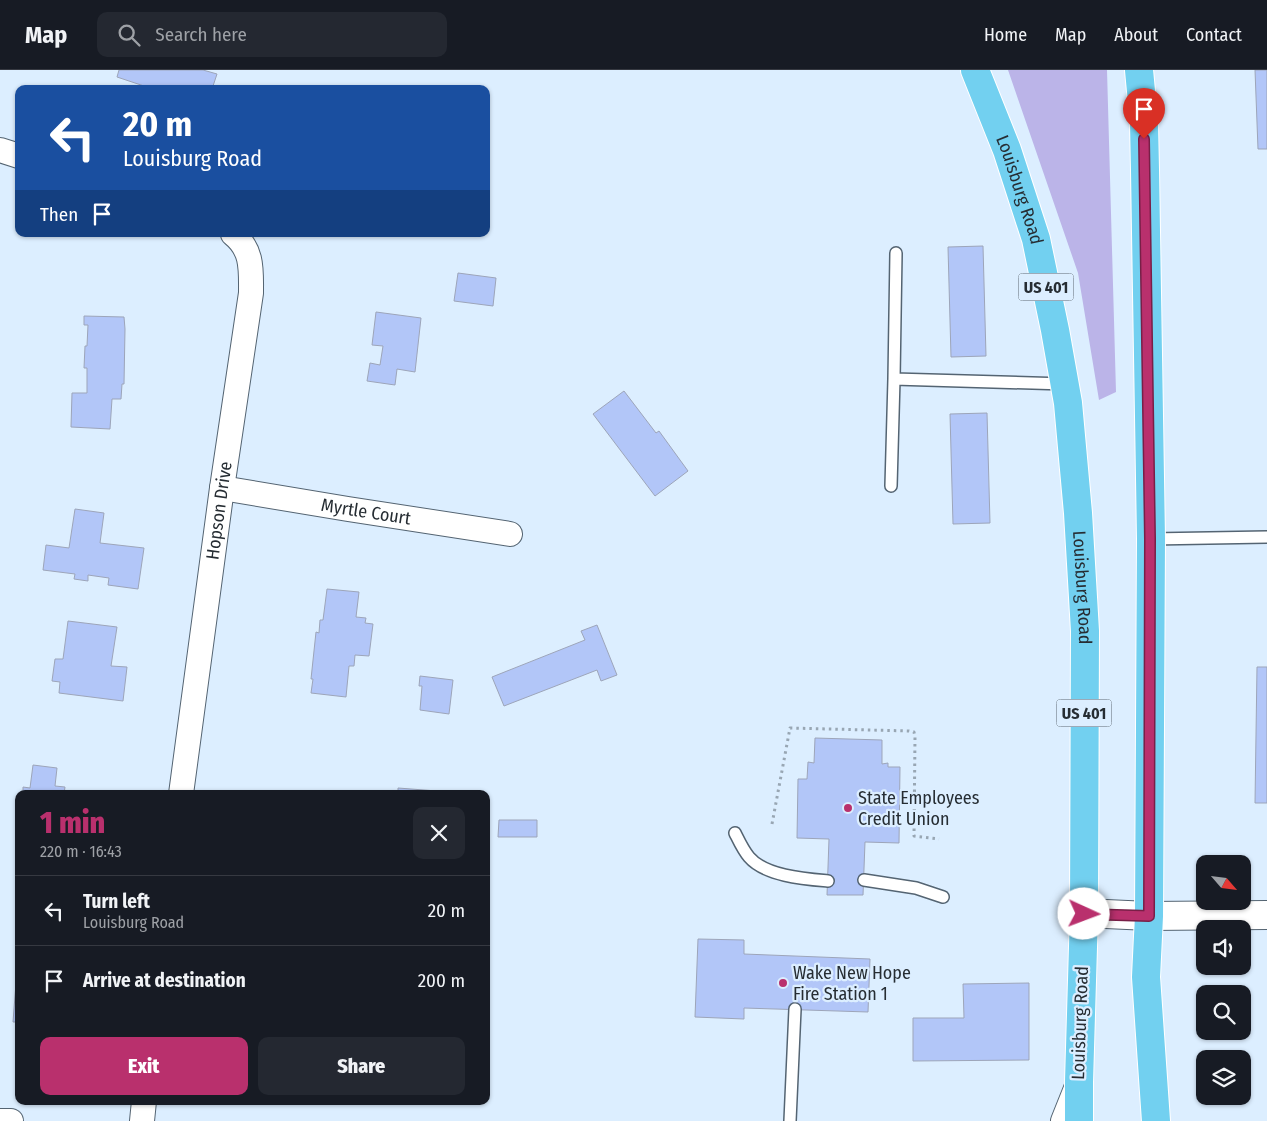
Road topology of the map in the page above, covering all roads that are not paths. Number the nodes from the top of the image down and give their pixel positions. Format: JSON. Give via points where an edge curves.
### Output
{"nodes":[{"id":1,"x":975,"y":70,"type":"edge"},
{"id":2,"x":1139,"y":70,"type":"edge"},
{"id":3,"x":0,"y":150,"type":"edge"},
{"id":4,"x":15,"y":155,"type":"edge"},
{"id":5,"x":236,"y":237,"type":"edge"},
{"id":6,"x":896,"y":253,"type":"dead end"},
{"id":7,"x":894,"y":379,"type":"junction"},
{"id":8,"x":1065,"y":384,"type":"junction"},
{"id":9,"x":891,"y":486,"type":"dead end"},
{"id":10,"x":222,"y":488,"type":"junction"},
{"id":11,"x":510,"y":534,"type":"dead end"},
{"id":12,"x":1267,"y":538,"type":"edge"},
{"id":13,"x":1150,"y":539,"type":"junction"},
{"id":14,"x":182,"y":790,"type":"edge"},
{"id":15,"x":735,"y":833,"type":"dead end"},
{"id":16,"x":864,"y":880,"type":"dead end"},
{"id":17,"x":828,"y":881,"type":"dead end"},
{"id":18,"x":943,"y":897,"type":"dead end"},
{"id":19,"x":1084,"y":914,"type":"junction"},
{"id":20,"x":1267,"y":915,"type":"edge"},
{"id":21,"x":1149,"y":916,"type":"junction"},
{"id":22,"x":795,"y":1010,"type":"dead end"},
{"id":23,"x":1079,"y":1082,"type":"junction"},
{"id":24,"x":144,"y":1105,"type":"edge"},
{"id":25,"x":0,"y":1121,"type":"edge"},
{"id":26,"x":11,"y":1121,"type":"edge"},
{"id":27,"x":142,"y":1121,"type":"edge"},
{"id":28,"x":790,"y":1121,"type":"edge"},
{"id":29,"x":1063,"y":1121,"type":"edge"},
{"id":30,"x":1079,"y":1121,"type":"edge"},
{"id":31,"x":1156,"y":1121,"type":"edge"}],
"edges":[{"from":1,"to":8,"type":"highway","name":"Louisburg Road","number":"US 401","via":[[1007,150],[1036,238]]},
{"from":2,"to":13,"type":"highway","via":[[1144,123]]},
{"from":3,"to":4,"type":"street"},
{"from":5,"to":10,"type":"street","name":"Hopson Drive","via":[[246,247],[251,262],[251,293]]},
{"from":6,"to":7,"type":"lane"},
{"from":7,"to":8,"type":"lane"},
{"from":7,"to":9,"type":"lane"},
{"from":8,"to":19,"type":"highway","name":"Louisburg Road","number":"US 401","via":[[1085,631]]},
{"from":10,"to":11,"type":"street","name":"Myrtle Court"},
{"from":10,"to":14,"type":"street","name":"Hopson Drive"},
{"from":12,"to":13,"type":"lane"},
{"from":13,"to":21,"type":"highway"},
{"from":15,"to":17,"type":"lane","via":[[750,858],[768,870],[800,879]]},
{"from":16,"to":18,"type":"lane","via":[[916,888]]},
{"from":19,"to":21,"type":"street"},
{"from":19,"to":23,"type":"highway","name":"Louisburg Road","number":"US 401"},
{"from":20,"to":21,"type":"street"},
{"from":21,"to":31,"type":"highway","via":[[1146,977]]},
{"from":22,"to":28,"type":"lane"},
{"from":23,"to":29,"type":"street"},
{"from":23,"to":30,"type":"highway","name":"Louisburg Road","number":"US 401"},
{"from":24,"to":27,"type":"street"},
{"from":25,"to":26,"type":"street"}]}
